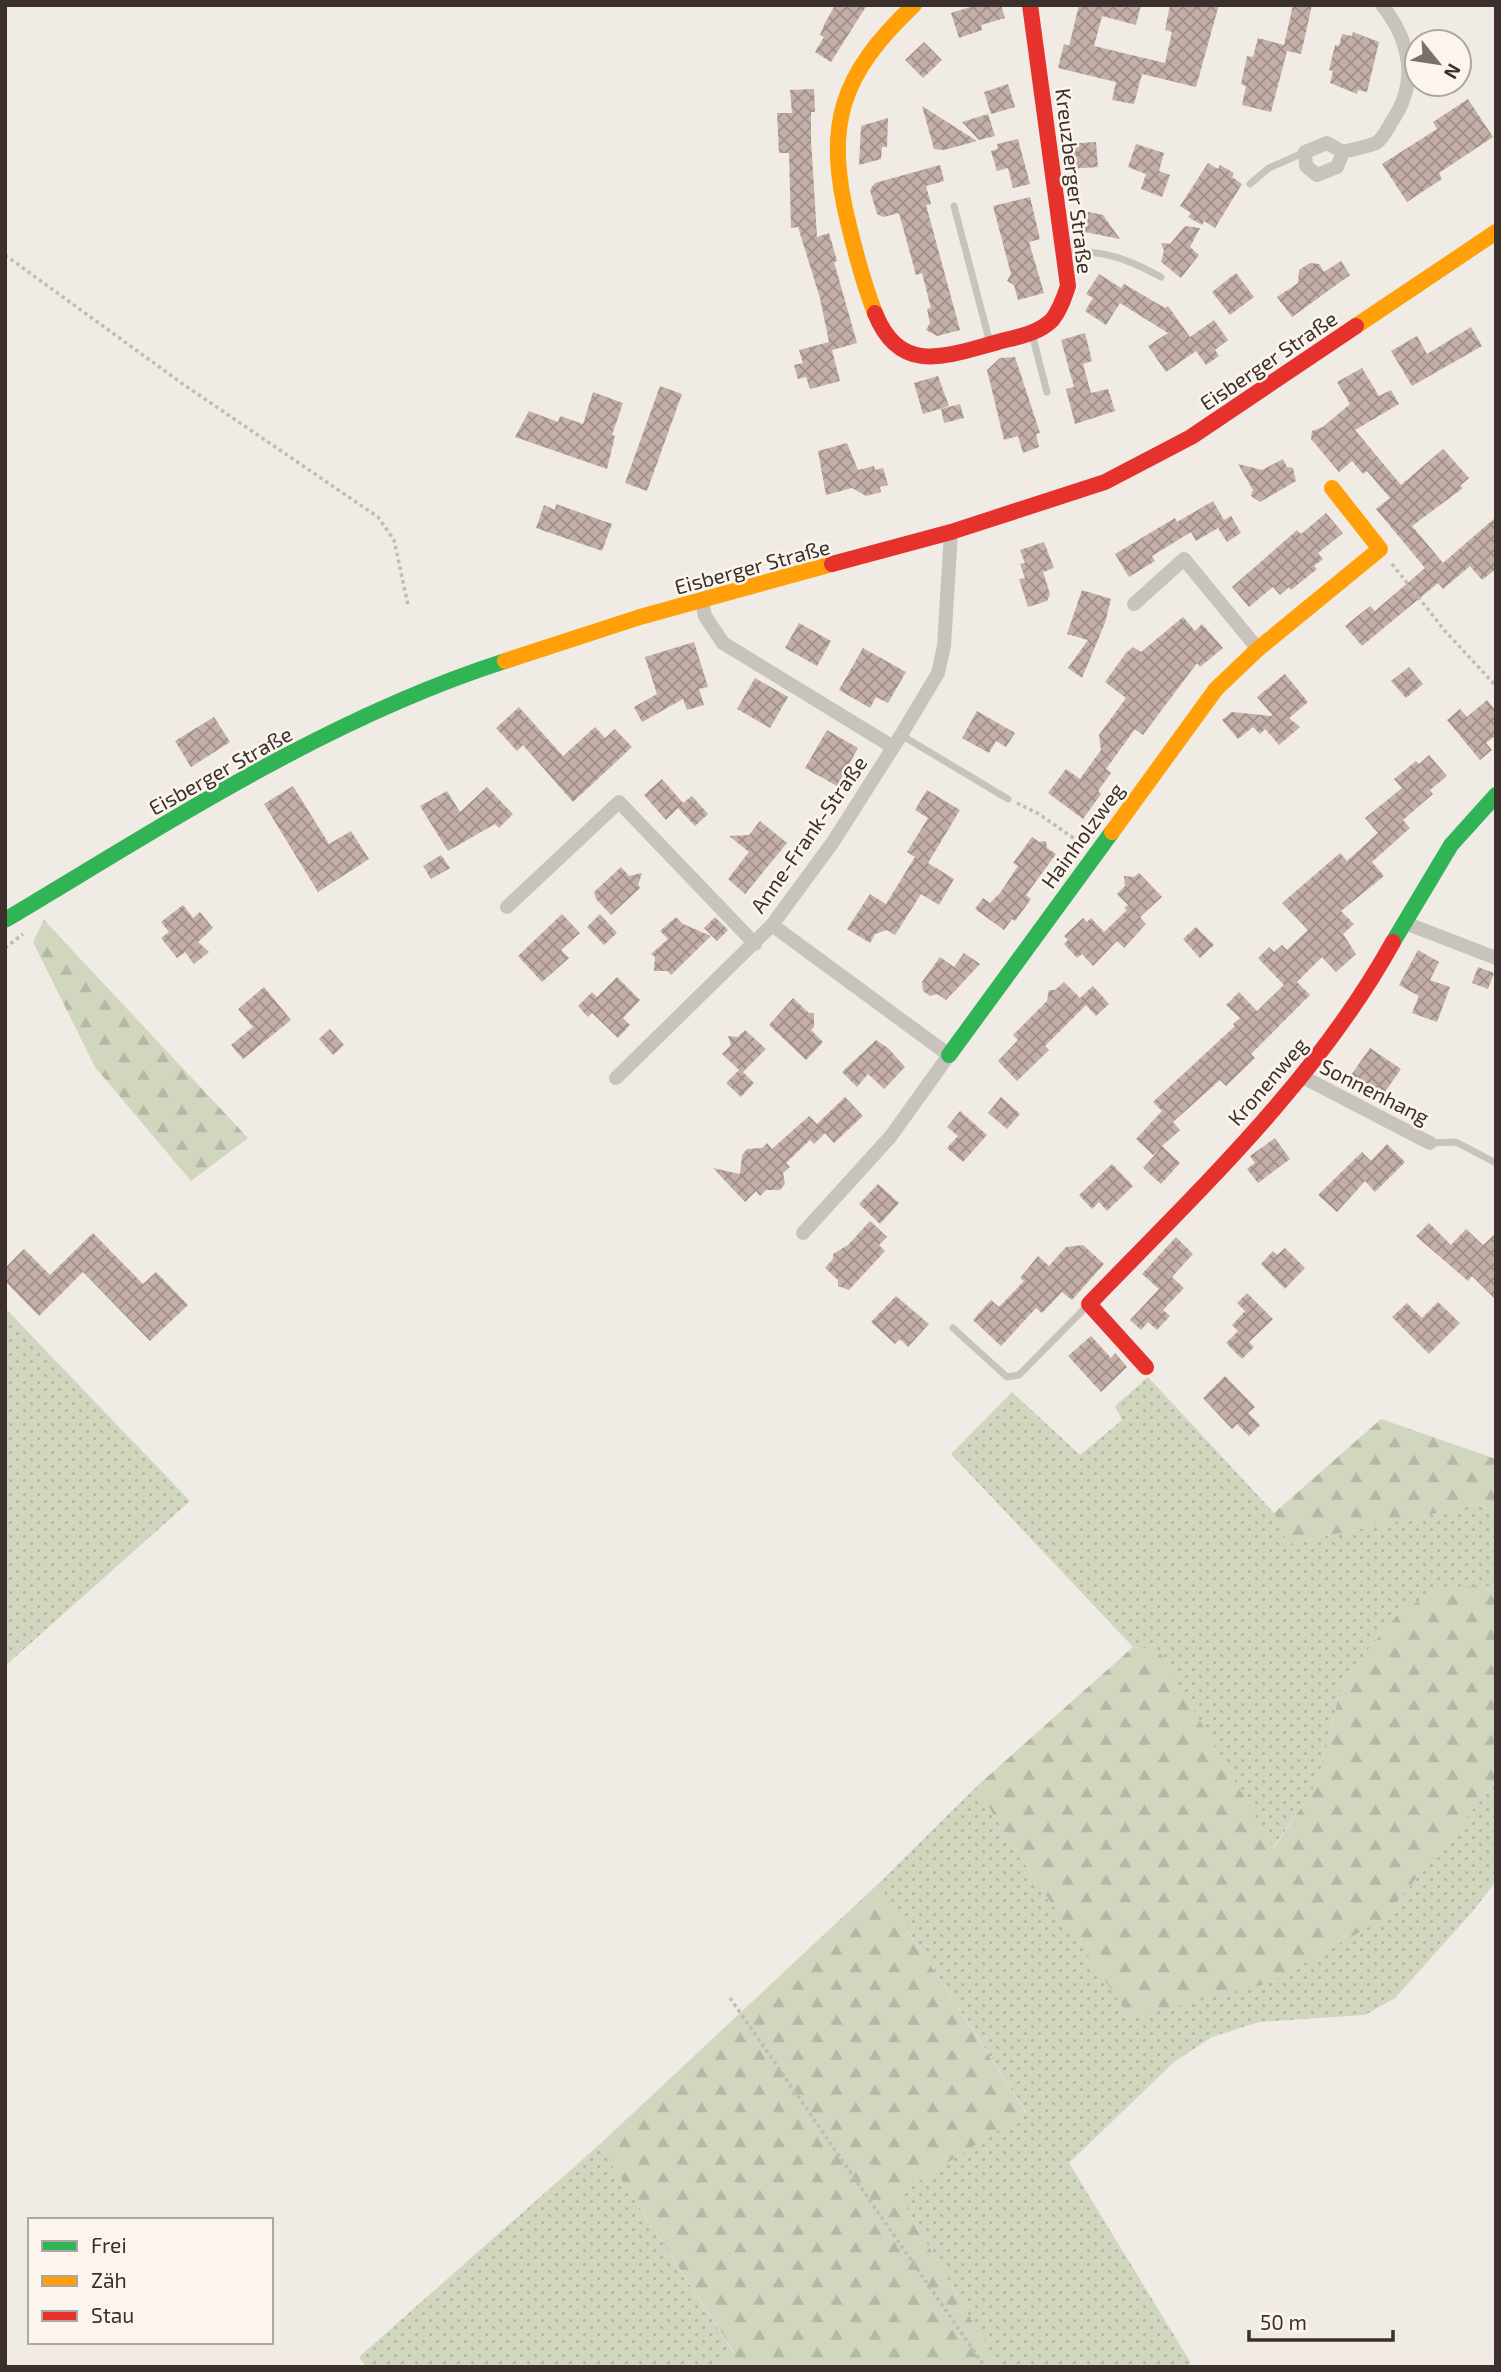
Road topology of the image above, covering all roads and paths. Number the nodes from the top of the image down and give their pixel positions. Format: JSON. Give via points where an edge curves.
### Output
{"nodes":[{"id":1,"x":914,"y":5,"type":"edge"},
{"id":2,"x":1030,"y":5,"type":"edge"},
{"id":3,"x":1382,"y":5,"type":"edge"},
{"id":4,"x":1305,"y":152,"type":"junction"},
{"id":5,"x":1343,"y":152,"type":"junction"},
{"id":6,"x":1250,"y":184,"type":"dead end"},
{"id":7,"x":954,"y":206,"type":"dead end"},
{"id":8,"x":1496,"y":232,"type":"edge"},
{"id":9,"x":1065,"y":251,"type":"junction"},
{"id":10,"x":5,"y":255,"type":"edge"},
{"id":11,"x":1161,"y":277,"type":"dead end"},
{"id":12,"x":1032,"y":333,"type":"junction"},
{"id":13,"x":990,"y":344,"type":"junction"},
{"id":14,"x":1046,"y":392,"type":"dead end"},
{"id":15,"x":1332,"y":488,"type":"dead end"},
{"id":16,"x":951,"y":533,"type":"junction"},
{"id":17,"x":1380,"y":549,"type":"junction"},
{"id":18,"x":702,"y":602,"type":"junction"},
{"id":19,"x":1134,"y":604,"type":"dead end"},
{"id":20,"x":408,"y":605,"type":"dead end"},
{"id":21,"x":1258,"y":649,"type":"junction"},
{"id":22,"x":1496,"y":686,"type":"edge"},
{"id":23,"x":897,"y":741,"type":"junction"},
{"id":24,"x":1496,"y":795,"type":"edge"},
{"id":25,"x":1008,"y":799,"type":"joint"},
{"id":26,"x":1095,"y":853,"type":"junction"},
{"id":27,"x":507,"y":907,"type":"dead end"},
{"id":28,"x":5,"y":920,"type":"edge"},
{"id":29,"x":1405,"y":923,"type":"junction"},
{"id":30,"x":772,"y":925,"type":"junction"},
{"id":31,"x":755,"y":944,"type":"junction"},
{"id":32,"x":1496,"y":958,"type":"edge"},
{"id":33,"x":949,"y":1055,"type":"junction"},
{"id":34,"x":1301,"y":1076,"type":"junction"},
{"id":35,"x":616,"y":1078,"type":"dead end"},
{"id":36,"x":1430,"y":1143,"type":"joint"},
{"id":37,"x":1496,"y":1163,"type":"edge"},
{"id":38,"x":803,"y":1233,"type":"dead end"},
{"id":39,"x":1090,"y":1304,"type":"junction"},
{"id":40,"x":953,"y":1328,"type":"dead end"},
{"id":41,"x":1146,"y":1367,"type":"dead end"},
{"id":42,"x":730,"y":1998,"type":"dead end"},
{"id":43,"x":985,"y":2367,"type":"edge"}],
"edges":[{"from":1,"to":13,"type":"street","name":"Kreuzberger Straße","via":[[867,57],[847,94],[837,134],[836,172],[875,313],[886,336],[914,355],[937,358]]},
{"from":2,"to":9,"type":"street","name":"Kreuzberger Straße"},
{"from":3,"to":5,"type":"street","via":[[1408,49],[1409,80],[1401,109],[1378,142]]},
{"from":4,"to":5,"type":"street","via":[[1327,143]]},
{"from":4,"to":5,"type":"street","via":[[1306,166],[1317,175],[1337,167]]},
{"from":4,"to":6,"type":"lane","via":[[1269,168]]},
{"from":7,"to":13,"type":"lane"},
{"from":8,"to":16,"type":"street","name":"Eisberger Straße","via":[[1191,437],[1105,482]]},
{"from":9,"to":11,"type":"lane","via":[[1097,251],[1125,258]]},
{"from":9,"to":12,"type":"street","name":"Kreuzberger Straße","via":[[1069,286],[1061,310]]},
{"from":10,"to":20,"type":"path","via":[[378,517],[394,540]]},
{"from":12,"to":13,"type":"street","name":"Kreuzberger Straße"},
{"from":12,"to":14,"type":"lane"},
{"from":15,"to":17,"type":"street"},
{"from":16,"to":18,"type":"street","name":"Eisberger Straße"},
{"from":16,"to":23,"type":"street","name":"Anne-Frank-Straße","via":[[938,673]]},
{"from":17,"to":21,"type":"street","name":"Hainholzweg"},
{"from":17,"to":22,"type":"path"},
{"from":18,"to":23,"type":"street","name":"Anne-Frank-Straße","via":[[705,616],[723,643]]},
{"from":18,"to":28,"type":"street","name":"Eisberger Straße","via":[[640,617],[437,683],[262,767]]},
{"from":19,"to":21,"type":"street","via":[[1184,559]]},
{"from":21,"to":26,"type":"street","name":"Hainholzweg","via":[[1216,689]]},
{"from":23,"to":25,"type":"lane"},
{"from":23,"to":30,"type":"street","name":"Anne-Frank-Straße","via":[[833,842]]},
{"from":24,"to":29,"type":"street","name":"Kronenweg","via":[[1446,854]]},
{"from":25,"to":26,"type":"path","via":[[1039,814]]},
{"from":26,"to":33,"type":"street","name":"Hainholzweg"},
{"from":27,"to":31,"type":"street","name":"Anne-Frank-Straße","via":[[619,802]]},
{"from":29,"to":32,"type":"street"},
{"from":29,"to":34,"type":"street","name":"Kronenweg","via":[[1347,1019]]},
{"from":30,"to":31,"type":"street","name":"Anne-Frank-Straße"},
{"from":30,"to":33,"type":"street"},
{"from":31,"to":35,"type":"street","name":"Anne-Frank-Straße"},
{"from":33,"to":38,"type":"street","name":"Hainholzweg","via":[[891,1136]]},
{"from":34,"to":36,"type":"street","name":"Sonnenhang"},
{"from":34,"to":39,"type":"street","name":"Kronenweg"},
{"from":36,"to":37,"type":"lane","via":[[1456,1142]]},
{"from":39,"to":40,"type":"lane","via":[[1019,1375],[1007,1377]]},
{"from":39,"to":41,"type":"street"},
{"from":42,"to":43,"type":"path"}]}
